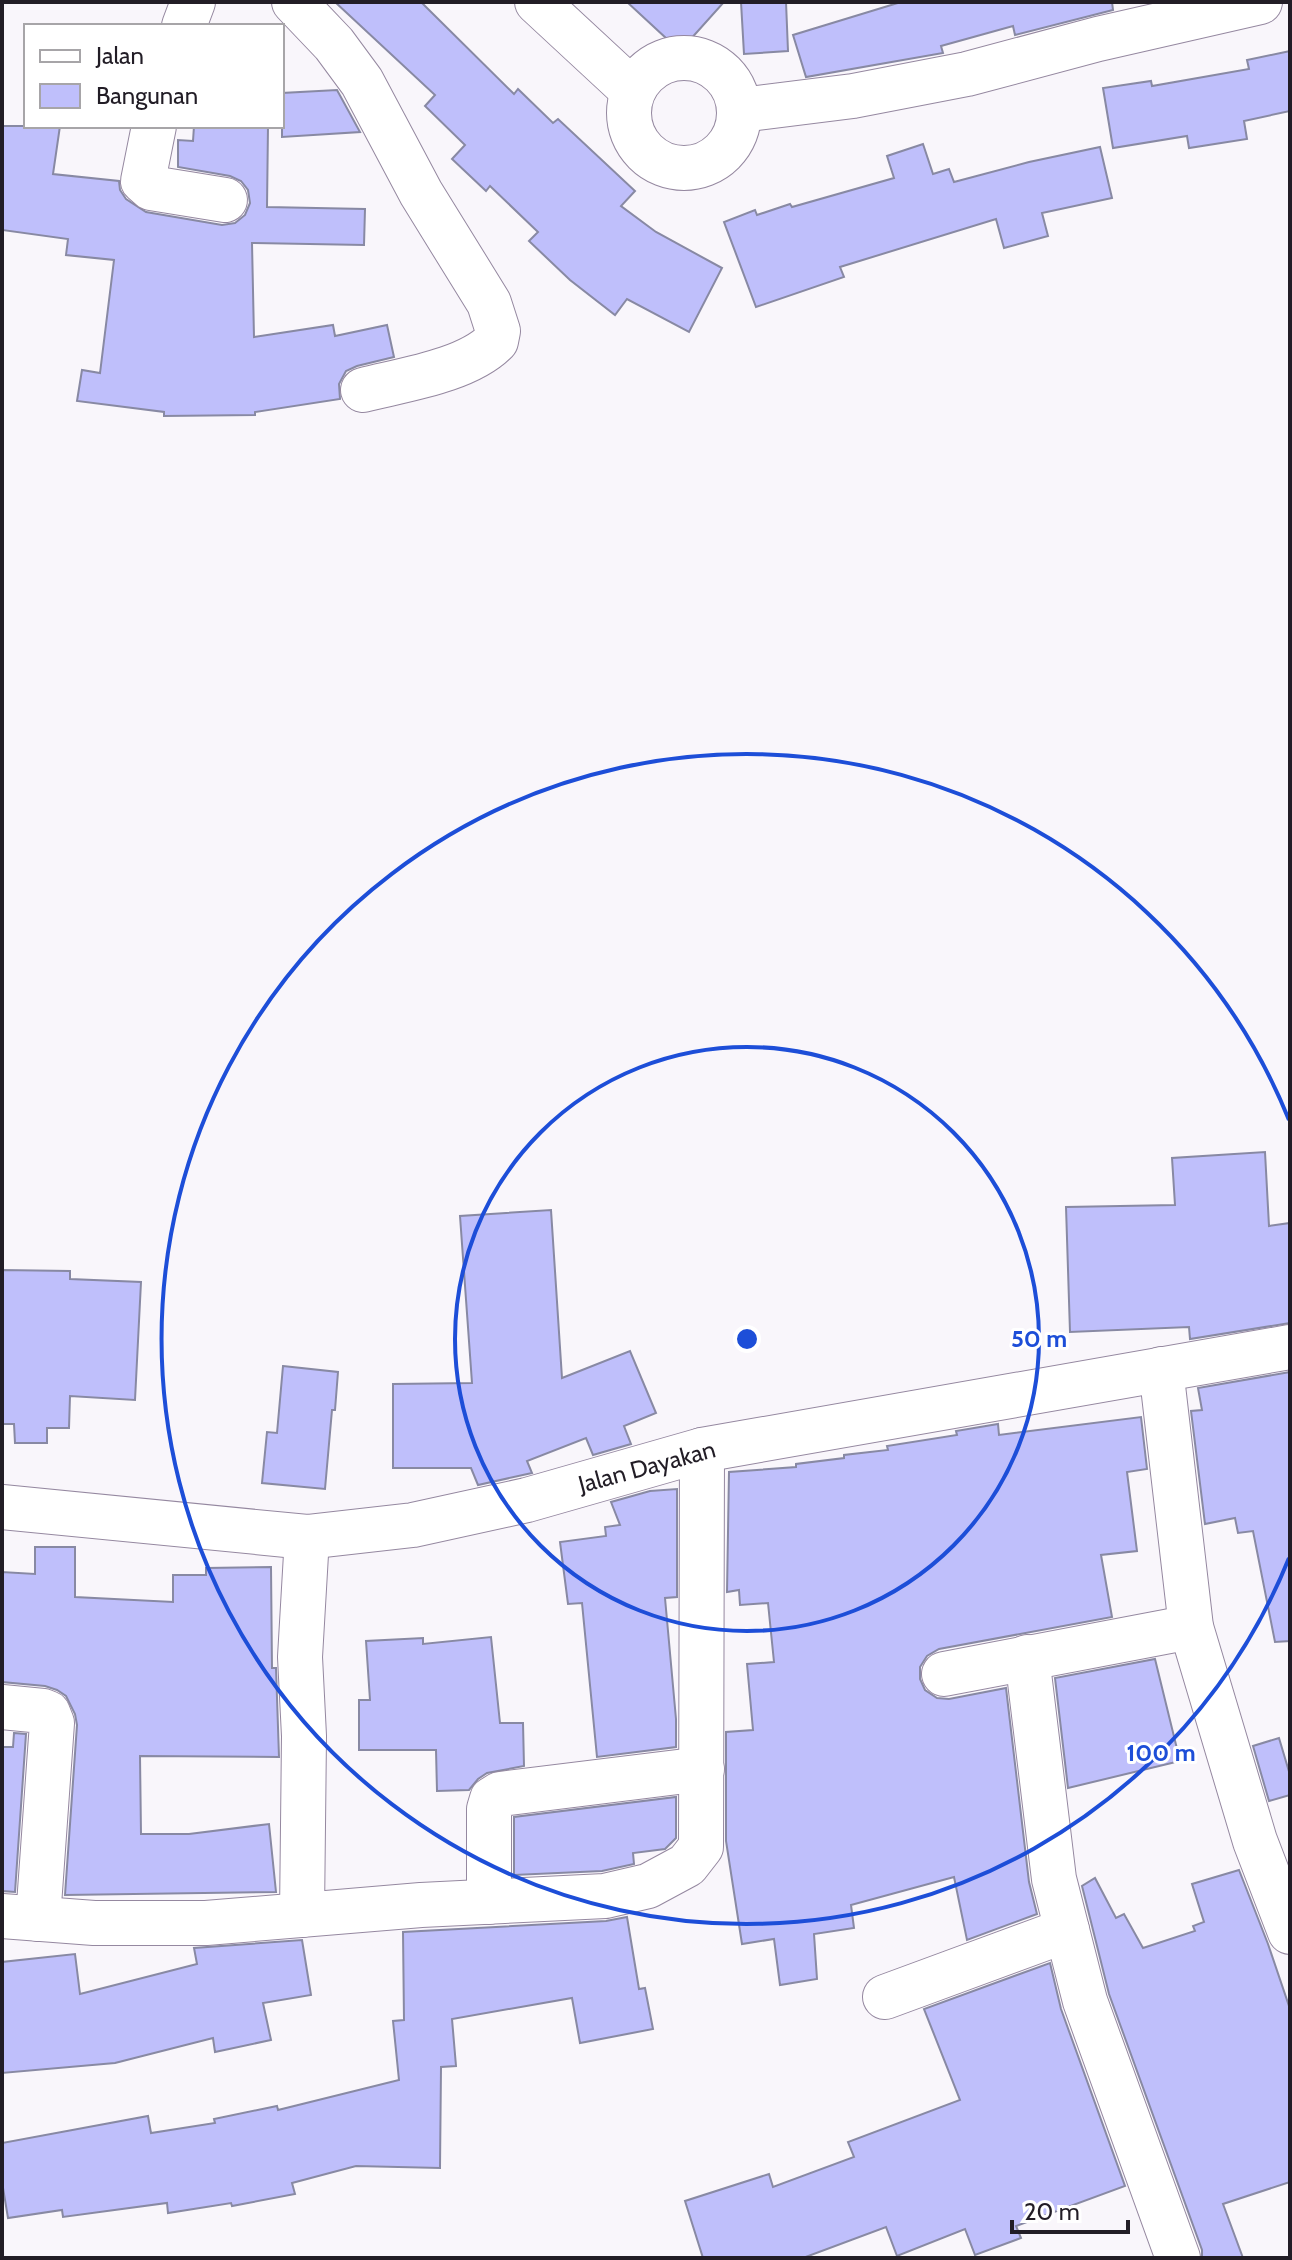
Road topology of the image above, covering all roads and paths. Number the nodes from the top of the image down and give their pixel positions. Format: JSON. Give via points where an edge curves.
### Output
{"nodes":[{"id":1,"x":193,"y":2,"type":"edge"},
{"id":2,"x":294,"y":2,"type":"edge"},
{"id":3,"x":537,"y":2,"type":"edge"},
{"id":4,"x":1248,"y":3,"type":"edge"},
{"id":5,"x":1102,"y":20,"type":"edge"},
{"id":6,"x":185,"y":24,"type":"edge"},
{"id":7,"x":633,"y":91,"type":"junction"},
{"id":8,"x":741,"y":110,"type":"junction"},
{"id":9,"x":154,"y":128,"type":"edge"},
{"id":10,"x":225,"y":200,"type":"dead end"},
{"id":11,"x":363,"y":390,"type":"dead end"},
{"id":12,"x":1290,"y":1347,"type":"edge"},
{"id":13,"x":1161,"y":1369,"type":"junction"},
{"id":14,"x":702,"y":1450,"type":"junction"},
{"id":15,"x":2,"y":1507,"type":"edge"},
{"id":16,"x":307,"y":1537,"type":"junction"},
{"id":17,"x":1191,"y":1627,"type":"junction"},
{"id":18,"x":1027,"y":1657,"type":"junction"},
{"id":19,"x":944,"y":1674,"type":"dead end"},
{"id":20,"x":2,"y":1707,"type":"edge"},
{"id":21,"x":702,"y":1769,"type":"junction"},
{"id":22,"x":489,"y":1902,"type":"junction"},
{"id":23,"x":302,"y":1915,"type":"junction"},
{"id":24,"x":20,"y":1918,"type":"edge"},
{"id":25,"x":1067,"y":1930,"type":"junction"},
{"id":26,"x":1290,"y":1932,"type":"edge"},
{"id":27,"x":885,"y":1997,"type":"dead end"},
{"id":28,"x":1178,"y":2258,"type":"edge"}],
"edges":[{"from":1,"to":6,"type":"street"},
{"from":2,"to":11,"type":"street","via":[[362,82],[496,318],[496,341],[474,357]]},
{"from":3,"to":7,"type":"street"},
{"from":4,"to":5,"type":"street"},
{"from":5,"to":8,"type":"street","via":[[967,74]]},
{"from":7,"to":8,"type":"street","via":[[653,66],[682,57],[713,64],[734,88]]},
{"from":7,"to":8,"type":"street","via":[[629,122],[643,150],[670,167],[702,166],[728,148]]},
{"from":9,"to":10,"type":"street","via":[[143,181],[151,188]]},
{"from":12,"to":13,"type":"street","name":"Jalan Dayakan"},
{"from":13,"to":14,"type":"street","name":"Jalan Dayakan"},
{"from":13,"to":17,"type":"street"},
{"from":14,"to":16,"type":"street","name":"Jalan Dayakan","via":[[465,1514]]},
{"from":14,"to":21,"type":"street"},
{"from":15,"to":16,"type":"street","name":"Jalan Dayakan"},
{"from":16,"to":23,"type":"street","via":[[300,1657]]},
{"from":17,"to":18,"type":"street"},
{"from":17,"to":26,"type":"street","via":[[1255,1841]]},
{"from":18,"to":19,"type":"street"},
{"from":18,"to":25,"type":"street","via":[[1054,1879]]},
{"from":20,"to":24,"type":"street","via":[[43,1711],[52,1723]]},
{"from":21,"to":22,"type":"street","via":[[701,1847],[687,1865],[648,1886],[605,1896]]},
{"from":21,"to":22,"type":"street","via":[[500,1794],[489,1809]]},
{"from":22,"to":23,"type":"street"},
{"from":23,"to":24,"type":"street","via":[[151,1925]]},
{"from":25,"to":27,"type":"street"},
{"from":25,"to":28,"type":"street","via":[[1085,2001]]}]}
